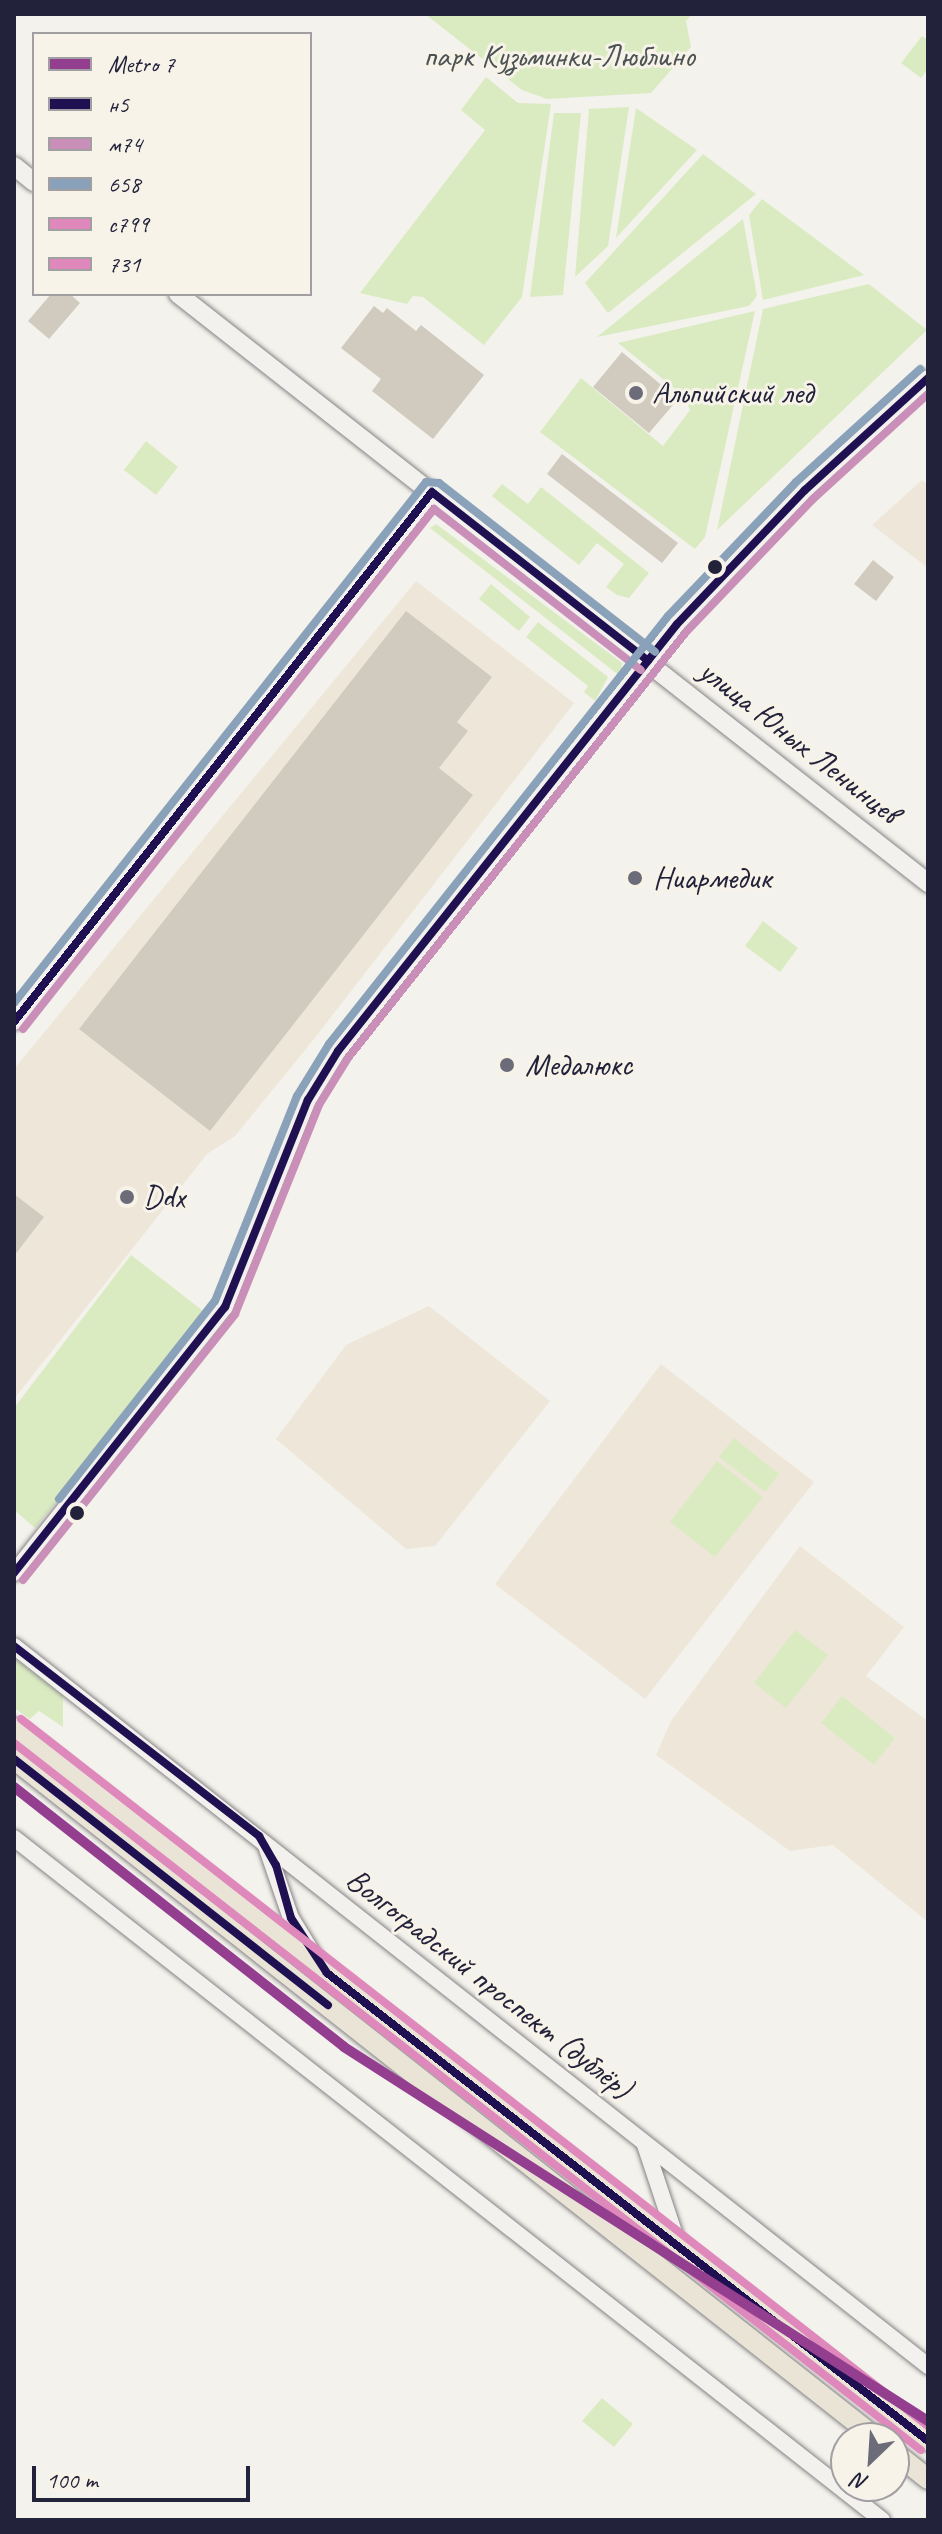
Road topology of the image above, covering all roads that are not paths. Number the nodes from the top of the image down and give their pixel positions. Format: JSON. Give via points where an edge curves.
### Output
{"nodes":[{"id":1,"x":14,"y":166,"type":"edge"},
{"id":2,"x":32,"y":180,"type":"edge"},
{"id":3,"x":181,"y":296,"type":"edge"},
{"id":4,"x":928,"y":378,"type":"edge"},
{"id":5,"x":432,"y":492,"type":"junction"},
{"id":6,"x":648,"y":661,"type":"junction"},
{"id":7,"x":928,"y":883,"type":"edge"},
{"id":8,"x":14,"y":1022,"type":"edge"},
{"id":9,"x":14,"y":1573,"type":"edge"},
{"id":10,"x":14,"y":1646,"type":"edge"},
{"id":11,"x":14,"y":1728,"type":"edge"},
{"id":12,"x":14,"y":1759,"type":"edge"},
{"id":13,"x":259,"y":1836,"type":"junction"},
{"id":14,"x":14,"y":1838,"type":"edge"},
{"id":15,"x":327,"y":1973,"type":"junction"},
{"id":16,"x":642,"y":2141,"type":"junction"},
{"id":17,"x":683,"y":2252,"type":"junction"},
{"id":18,"x":928,"y":2366,"type":"edge"},
{"id":19,"x":856,"y":2422,"type":"edge"},
{"id":20,"x":928,"y":2441,"type":"edge"},
{"id":21,"x":910,"y":2465,"type":"edge"},
{"id":22,"x":928,"y":2479,"type":"edge"},
{"id":23,"x":882,"y":2520,"type":"edge"}],
"edges":[{"from":1,"to":2,"type":"main road"},
{"from":3,"to":5,"type":"main road","name":"улица Юных Ленинцев"},
{"from":4,"to":6,"type":"street","via":[[805,490]]},
{"from":5,"to":6,"type":"main road","name":"улица Юных Ленинцев"},
{"from":5,"to":8,"type":"street"},
{"from":6,"to":7,"type":"main road","name":"улица Юных Ленинцев"},
{"from":6,"to":9,"type":"street","via":[[338,1051],[308,1100],[225,1307]]},
{"from":10,"to":13,"type":"street","name":"Волгоградский проспект (дублёр)"},
{"from":11,"to":15,"type":"main road"},
{"from":12,"to":19,"type":"main road"},
{"from":13,"to":15,"type":"street","via":[[276,1865],[291,1918]]},
{"from":13,"to":16,"type":"street","name":"Волгоградский проспект (дублёр)"},
{"from":14,"to":23,"type":"street"},
{"from":15,"to":17,"type":"main road"},
{"from":16,"to":17,"type":"street","via":[[667,2227]]},
{"from":16,"to":18,"type":"street","name":"Волгоградский проспект (дублёр)"},
{"from":17,"to":20,"type":"main road"},
{"from":21,"to":22,"type":"main road"}]}
